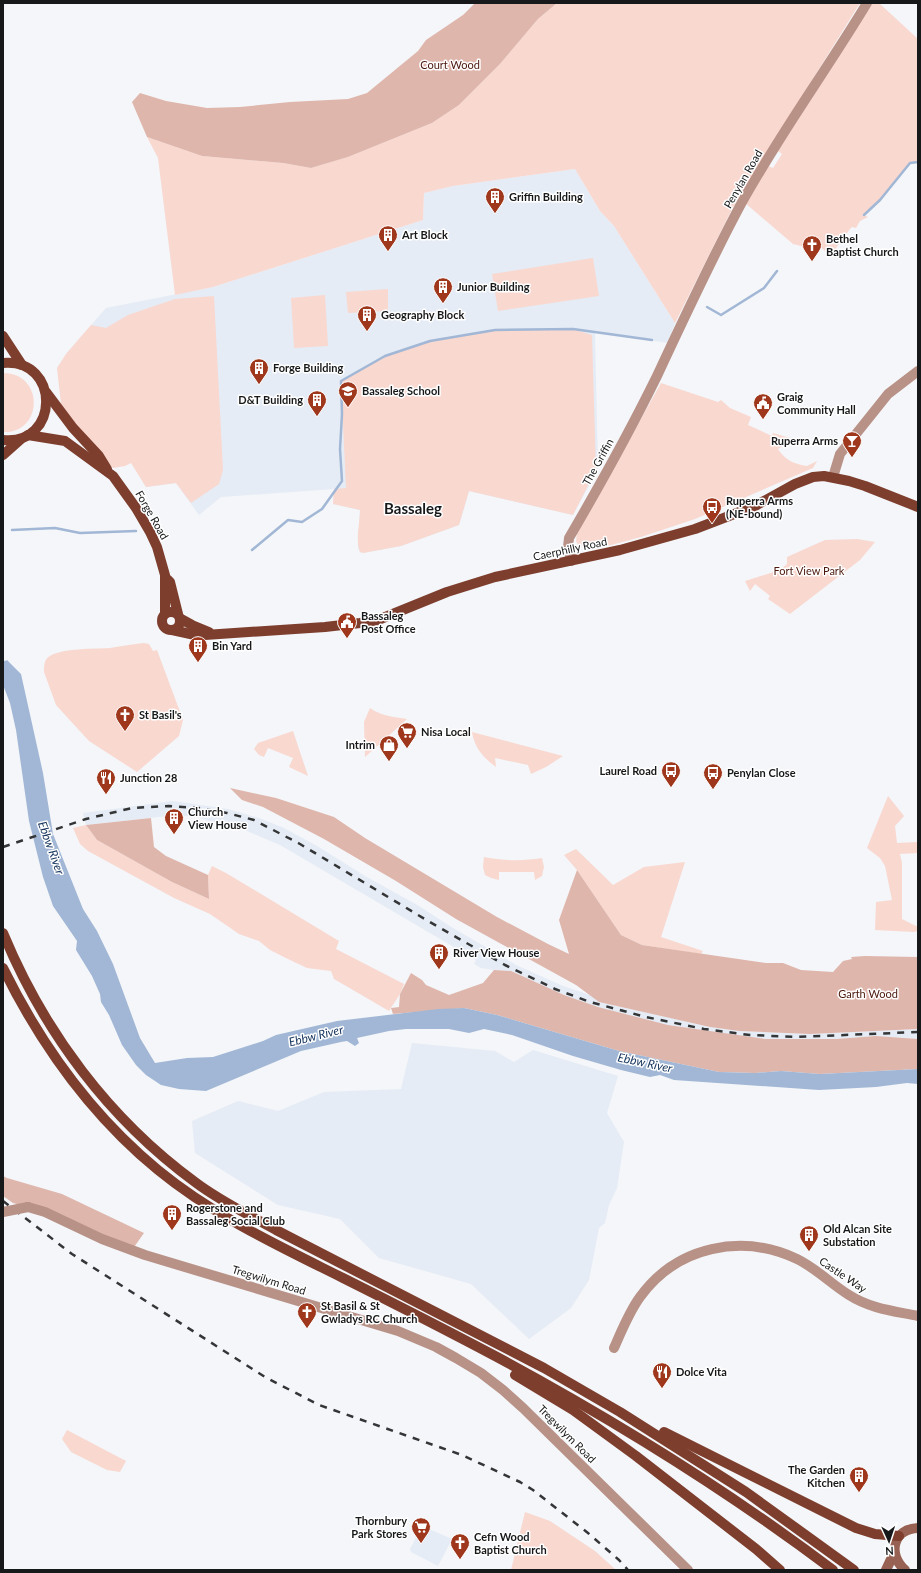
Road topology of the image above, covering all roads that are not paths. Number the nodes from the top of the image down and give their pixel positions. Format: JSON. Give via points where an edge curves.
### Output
{"nodes":[{"id":1,"x":867,"y":3,"type":"edge"},
{"id":2,"x":3,"y":336,"type":"edge"},
{"id":3,"x":3,"y":363,"type":"edge"},
{"id":4,"x":22,"y":366,"type":"junction"},
{"id":5,"x":918,"y":371,"type":"edge"},
{"id":6,"x":657,"y":376,"type":"joint"},
{"id":7,"x":45,"y":391,"type":"junction"},
{"id":8,"x":25,"y":437,"type":"junction"},
{"id":9,"x":3,"y":440,"type":"edge"},
{"id":10,"x":3,"y":455,"type":"edge"},
{"id":11,"x":109,"y":472,"type":"junction"},
{"id":12,"x":833,"y":477,"type":"junction"},
{"id":13,"x":918,"y":507,"type":"edge"},
{"id":14,"x":571,"y":561,"type":"junction"},
{"id":15,"x":165,"y":575,"type":"junction"},
{"id":16,"x":165,"y":614,"type":"junction"},
{"id":17,"x":179,"y":616,"type":"junction"},
{"id":18,"x":172,"y":630,"type":"junction"},
{"id":19,"x":217,"y":633,"type":"junction"},
{"id":20,"x":3,"y":933,"type":"edge"},
{"id":21,"x":3,"y":968,"type":"edge"},
{"id":22,"x":3,"y":1212,"type":"edge"},
{"id":23,"x":409,"y":1312,"type":"junction"},
{"id":24,"x":918,"y":1316,"type":"edge"},
{"id":25,"x":614,"y":1348,"type":"dead end"},
{"id":26,"x":544,"y":1368,"type":"junction"},
{"id":27,"x":918,"y":1528,"type":"edge"},
{"id":28,"x":899,"y":1536,"type":"junction"},
{"id":29,"x":894,"y":1553,"type":"junction"},
{"id":30,"x":688,"y":1570,"type":"edge"},
{"id":31,"x":780,"y":1570,"type":"edge"},
{"id":32,"x":833,"y":1570,"type":"edge"},
{"id":33,"x":854,"y":1570,"type":"edge"},
{"id":34,"x":886,"y":1570,"type":"edge"},
{"id":35,"x":904,"y":1570,"type":"edge"}],
"edges":[{"from":1,"to":6,"type":"street","name":"Penylan Road","via":[[741,204],[697,289]]},
{"from":2,"to":4,"type":"main road"},
{"from":3,"to":4,"type":"main road"},
{"from":4,"to":7,"type":"main road","name":"Forge Road","via":[[36,375]]},
{"from":5,"to":12,"type":"street","via":[[888,394],[868,418],[840,454]]},
{"from":6,"to":14,"type":"street","name":"The Griffin","via":[[569,538]]},
{"from":7,"to":8,"type":"main road","via":[[44,416],[35,430]]},
{"from":7,"to":11,"type":"main road","name":"Forge Road","via":[[73,428],[99,456]]},
{"from":8,"to":9,"type":"main road","name":"Forge Road"},
{"from":8,"to":10,"type":"main road"},
{"from":8,"to":11,"type":"main road","name":"Forge Road","via":[[65,441]]},
{"from":11,"to":15,"type":"main road","name":"Forge Road","via":[[150,532]]},
{"from":12,"to":13,"type":"main road","name":"Caerphilly Road","via":[[865,486]]},
{"from":12,"to":14,"type":"main road","name":"Caerphilly Road","via":[[813,477],[755,506],[695,529]]},
{"from":14,"to":19,"type":"main road","name":"Caerphilly Road","via":[[495,577],[447,592],[378,620],[325,627]]},
{"from":15,"to":16,"type":"main road","name":"Forge Road"},
{"from":15,"to":17,"type":"main road","name":"Forge Road","via":[[170,582]]},
{"from":16,"to":17,"type":"main road","name":"Caerphilly Road","via":[[172,611]]},
{"from":16,"to":18,"type":"main road","via":[[163,626]]},
{"from":17,"to":18,"type":"main road","via":[[179,627]]},
{"from":17,"to":19,"type":"main road","name":"Caerphilly Road","via":[[204,631]]},
{"from":18,"to":19,"type":"main road","name":"Caerphilly Road","via":[[195,635]]},
{"from":20,"to":26,"type":"main road","via":[[30,992],[79,1069],[134,1131],[190,1179],[270,1227]]},
{"from":21,"to":23,"type":"main road","via":[[45,1044],[65,1072],[124,1139],[158,1170],[232,1221],[272,1244]]},
{"from":22,"to":30,"type":"street","name":"Tregwilym Road","bridge":true,"via":[[28,1207],[45,1212],[102,1239],[145,1255],[398,1331],[436,1347],[481,1373],[523,1408]]},
{"from":23,"to":31,"type":"main road","via":[[573,1410],[636,1456]]},
{"from":23,"to":32,"type":"main road","via":[[496,1357],[618,1426],[748,1509]]},
{"from":24,"to":25,"type":"street","name":"Castle Way","via":[[882,1310],[859,1301],[810,1266],[784,1253],[756,1246],[728,1246],[690,1256],[656,1278],[633,1308]]},
{"from":26,"to":28,"type":"main road","via":[[668,1434],[856,1528]]},
{"from":26,"to":33,"type":"main road","via":[[703,1464]]},
{"from":27,"to":28,"type":"main road","via":[[906,1530]]},
{"from":28,"to":29,"type":"main road","via":[[894,1545]]},
{"from":29,"to":34,"type":"main road"},
{"from":29,"to":35,"type":"main road"}]}
